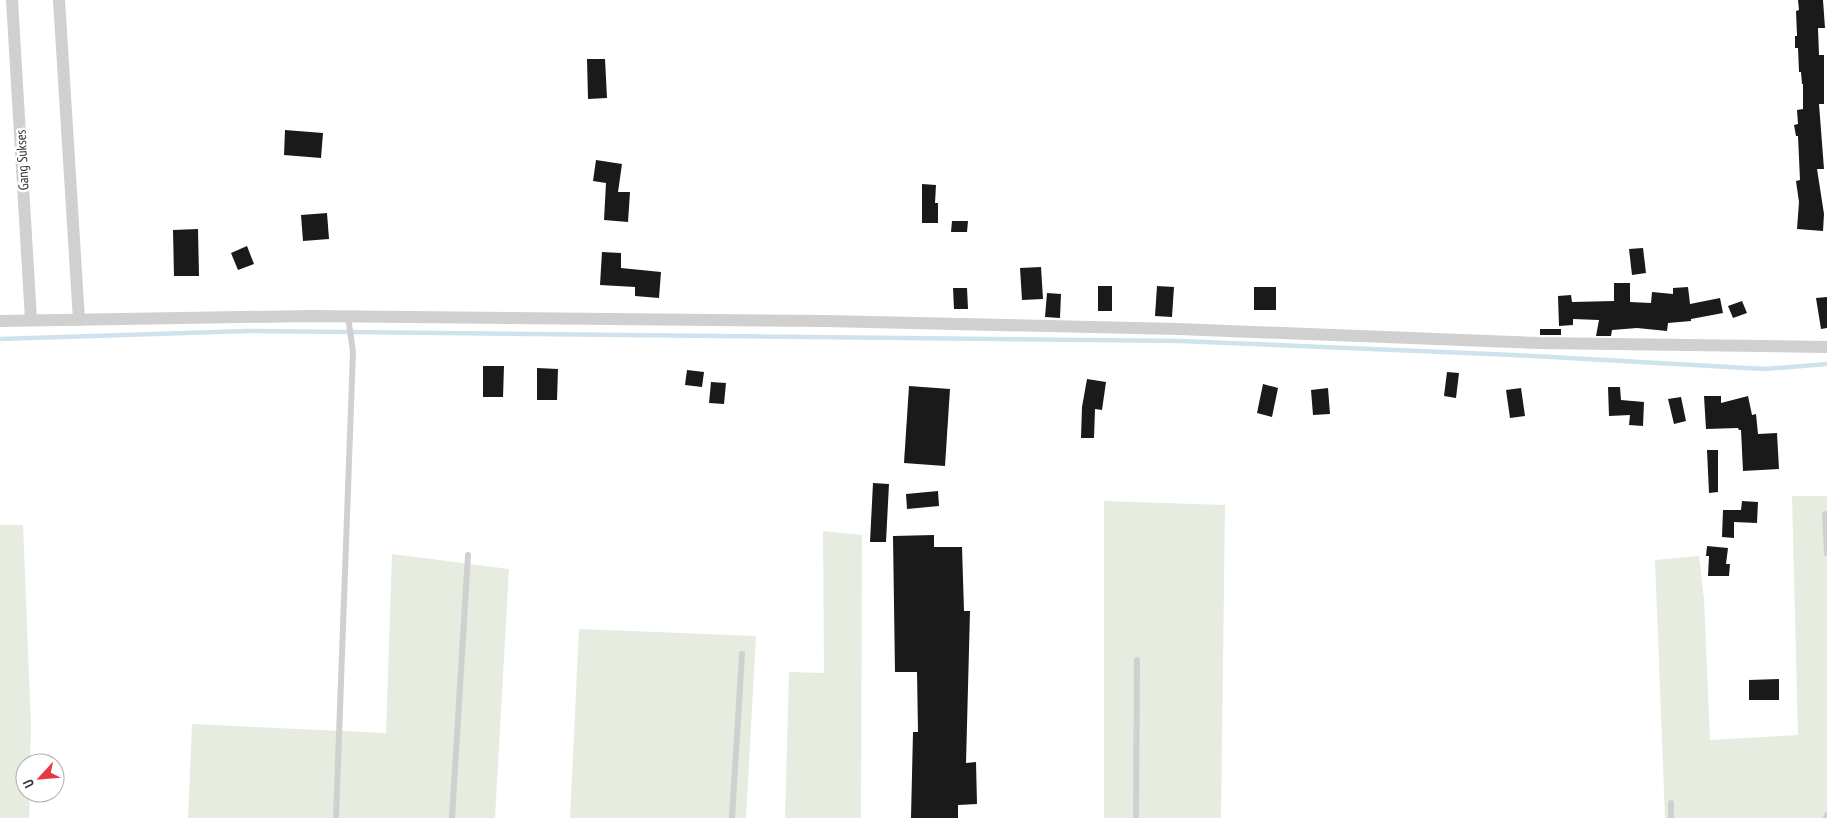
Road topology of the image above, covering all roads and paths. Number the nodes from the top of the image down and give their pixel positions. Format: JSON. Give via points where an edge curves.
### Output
{"nodes":[{"id":1,"x":12,"y":0,"type":"edge"},
{"id":2,"x":59,"y":0,"type":"edge"},
{"id":3,"x":348,"y":316,"type":"junction"},
{"id":4,"x":31,"y":320,"type":"junction"},
{"id":5,"x":79,"y":320,"type":"junction"},
{"id":6,"x":0,"y":321,"type":"edge"},
{"id":7,"x":1827,"y":347,"type":"edge"},
{"id":8,"x":1825,"y":514,"type":"dead end"},
{"id":9,"x":1827,"y":553,"type":"edge"},
{"id":10,"x":468,"y":555,"type":"dead end"},
{"id":11,"x":742,"y":654,"type":"dead end"},
{"id":12,"x":1137,"y":660,"type":"dead end"},
{"id":13,"x":1671,"y":803,"type":"dead end"},
{"id":14,"x":336,"y":818,"type":"edge"},
{"id":15,"x":452,"y":818,"type":"edge"},
{"id":16,"x":732,"y":818,"type":"edge"},
{"id":17,"x":1136,"y":818,"type":"edge"},
{"id":18,"x":1671,"y":818,"type":"edge"}],
"edges":[{"from":1,"to":4,"type":"street","name":"Gang Sukses"},
{"from":2,"to":5,"type":"street"},
{"from":3,"to":5,"type":"street"},
{"from":3,"to":7,"type":"street","via":[[825,321],[1178,329],[1539,344]]},
{"from":3,"to":14,"type":"lane","via":[[353,352]]},
{"from":4,"to":5,"type":"street"},
{"from":4,"to":6,"type":"street"},
{"from":8,"to":9,"type":"lane"},
{"from":10,"to":15,"type":"lane"},
{"from":11,"to":16,"type":"lane"},
{"from":12,"to":17,"type":"lane"},
{"from":13,"to":18,"type":"lane"}]}
